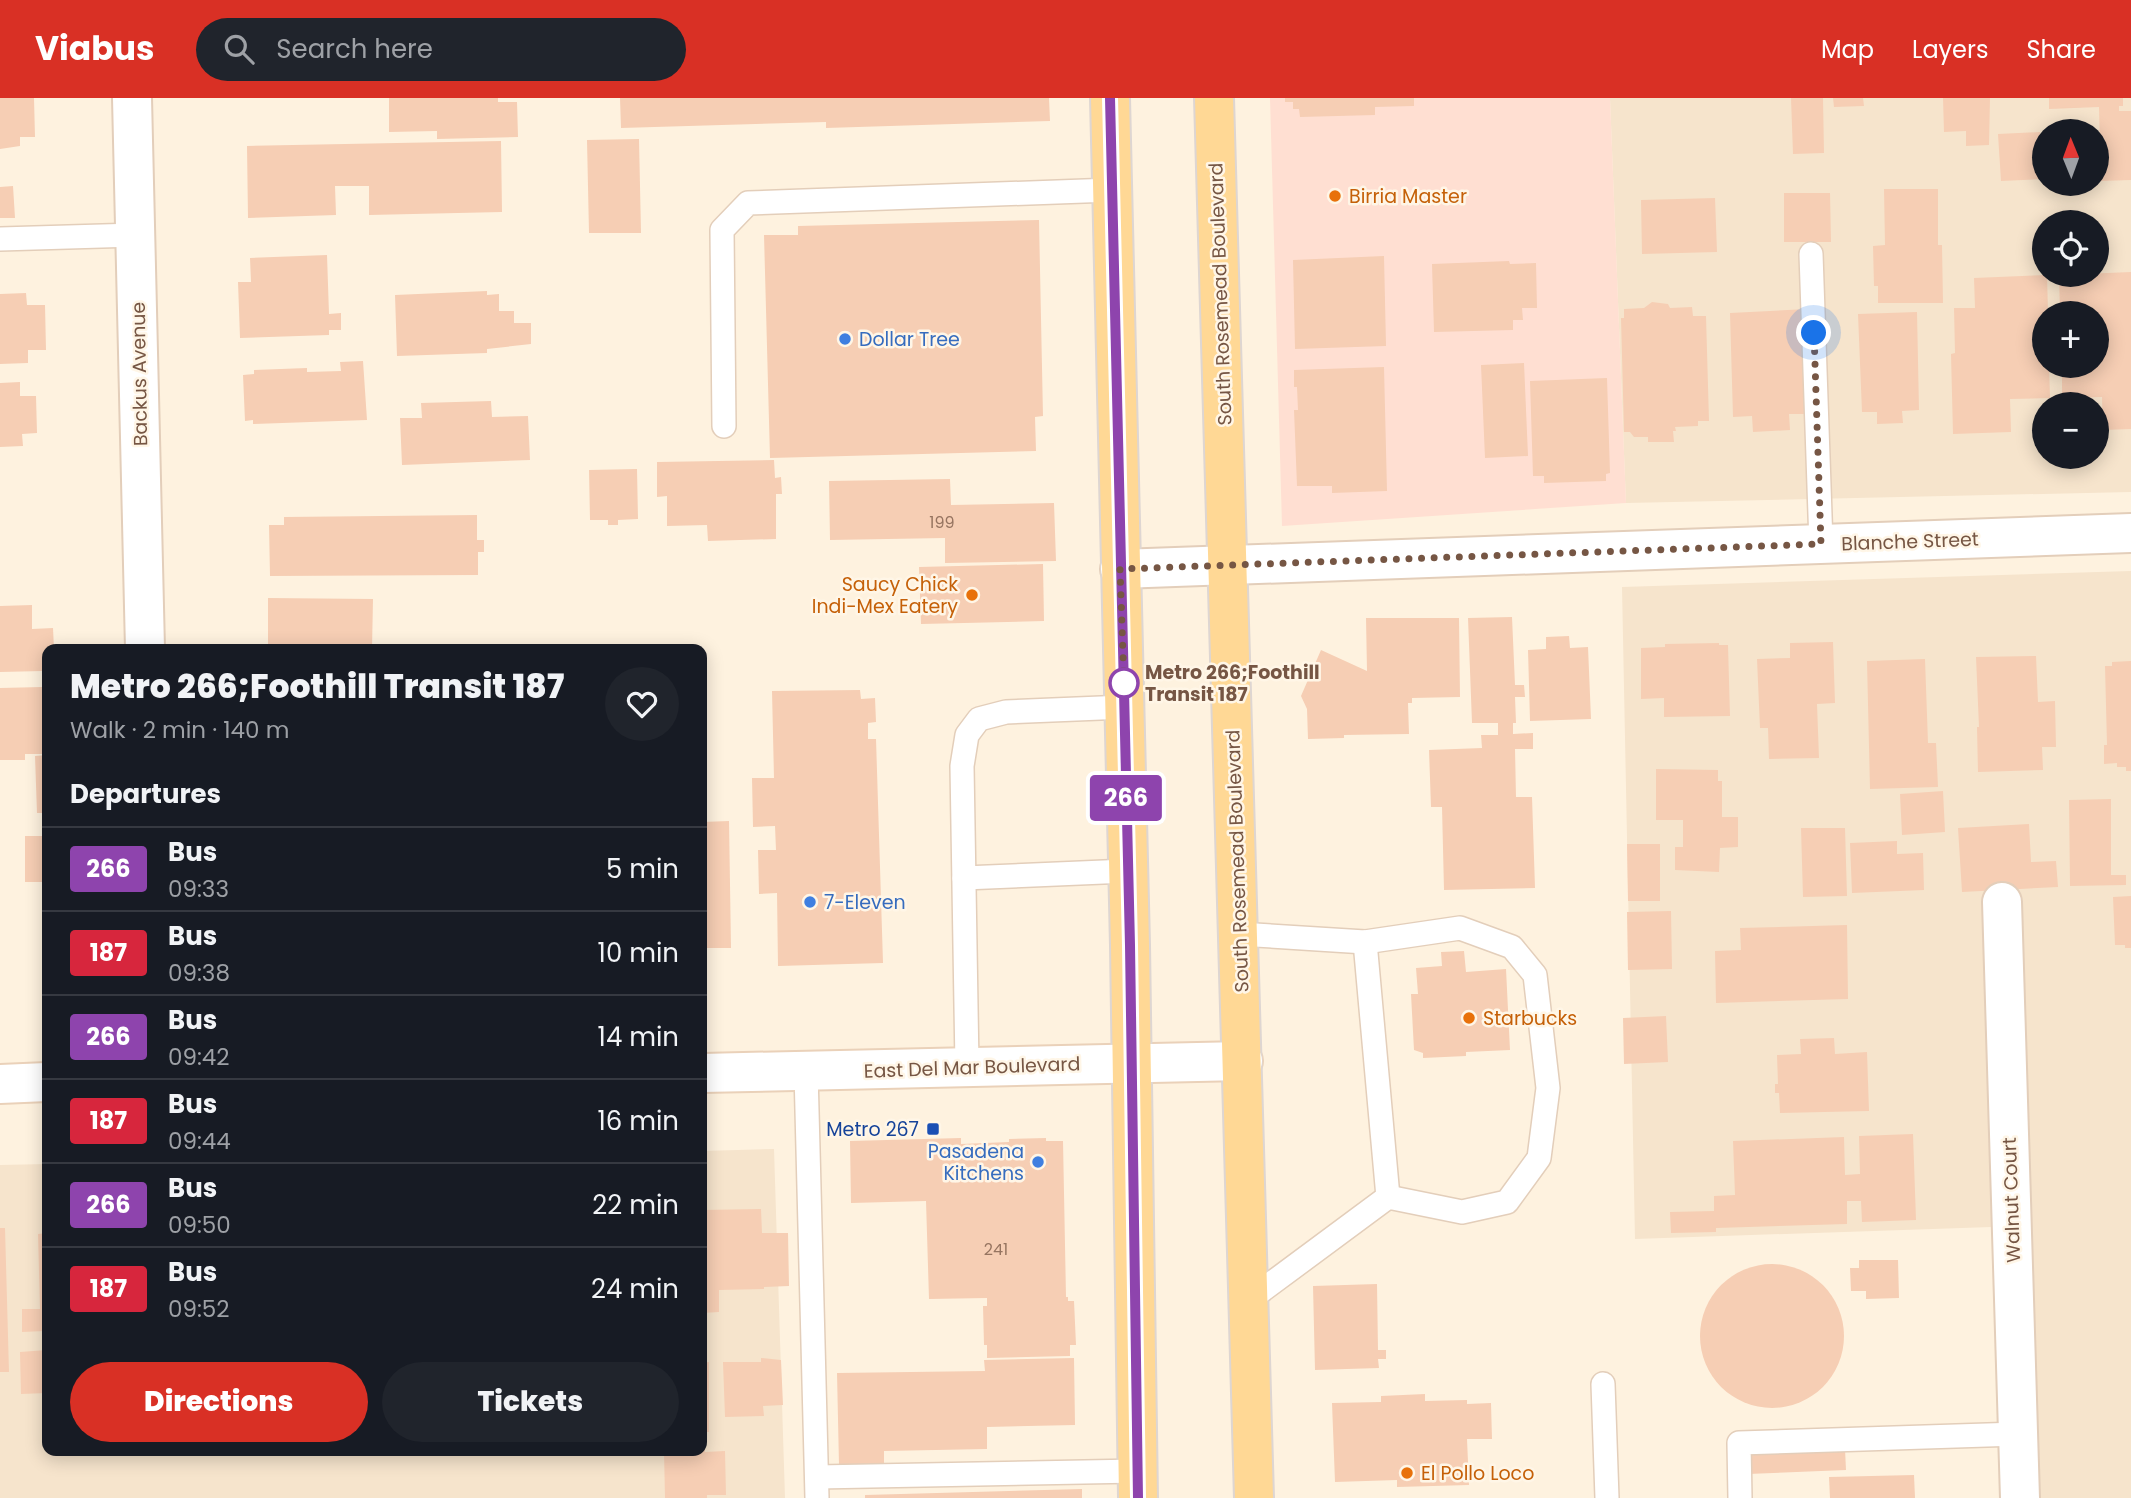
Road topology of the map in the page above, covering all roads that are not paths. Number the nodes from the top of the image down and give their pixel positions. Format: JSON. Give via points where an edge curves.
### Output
{"nodes":[{"id":1,"x":132,"y":98,"type":"edge"},
{"id":2,"x":1110,"y":98,"type":"edge"},
{"id":3,"x":1214,"y":98,"type":"edge"},
{"id":4,"x":1112,"y":190,"type":"junction"},
{"id":5,"x":136,"y":235,"type":"junction"},
{"id":6,"x":0,"y":239,"type":"edge"},
{"id":7,"x":1811,"y":254,"type":"dead end"},
{"id":8,"x":724,"y":426,"type":"dead end"},
{"id":9,"x":2131,"y":533,"type":"edge"},
{"id":10,"x":1821,"y":544,"type":"junction"},
{"id":11,"x":1228,"y":564,"type":"junction"},
{"id":12,"x":1120,"y":569,"type":"junction"},
{"id":13,"x":145,"y":644,"type":"edge"},
{"id":14,"x":1125,"y":707,"type":"junction"},
{"id":15,"x":1128,"y":871,"type":"junction"},
{"id":16,"x":964,"y":878,"type":"junction"},
{"id":17,"x":2002,"y":902,"type":"dead end"},
{"id":18,"x":1240,"y":934,"type":"junction"},
{"id":19,"x":1365,"y":942,"type":"junction"},
{"id":20,"x":1243,"y":1061,"type":"junction"},
{"id":21,"x":1131,"y":1062,"type":"junction"},
{"id":22,"x":967,"y":1066,"type":"junction"},
{"id":23,"x":806,"y":1072,"type":"junction"},
{"id":24,"x":707,"y":1073,"type":"edge"},
{"id":25,"x":42,"y":1082,"type":"edge"},
{"id":26,"x":0,"y":1084,"type":"edge"},
{"id":27,"x":1388,"y":1197,"type":"junction"},
{"id":28,"x":1249,"y":1300,"type":"junction"},
{"id":29,"x":1603,"y":1384,"type":"dead end"},
{"id":30,"x":2018,"y":1434,"type":"junction"},
{"id":31,"x":1138,"y":1484,"type":"edge"},
{"id":32,"x":817,"y":1488,"type":"edge"},
{"id":33,"x":1254,"y":1498,"type":"edge"},
{"id":34,"x":1607,"y":1498,"type":"edge"},
{"id":35,"x":1740,"y":1498,"type":"edge"},
{"id":36,"x":2020,"y":1498,"type":"edge"}],
"edges":[{"from":1,"to":5,"type":"street","name":"Backus Avenue"},
{"from":2,"to":4,"type":"main road"},
{"from":3,"to":11,"type":"main road","name":"South Rosemead Boulevard"},
{"from":4,"to":8,"type":"lane","via":[[748,203],[722,230]]},
{"from":4,"to":12,"type":"main road"},
{"from":5,"to":6,"type":"lane"},
{"from":5,"to":13,"type":"street","name":"Backus Avenue"},
{"from":7,"to":10,"type":"lane"},
{"from":9,"to":10,"type":"street","name":"Blanche Street"},
{"from":10,"to":11,"type":"street","name":"Blanche Street"},
{"from":11,"to":12,"type":"street","name":"Blanche Street"},
{"from":11,"to":18,"type":"main road","name":"South Rosemead Boulevard"},
{"from":12,"to":14,"type":"main road"},
{"from":14,"to":15,"type":"main road"},
{"from":14,"to":16,"type":"lane","via":[[1006,712],[979,719],[967,735],[962,766]]},
{"from":15,"to":16,"type":"lane"},
{"from":15,"to":21,"type":"main road"},
{"from":16,"to":22,"type":"lane"},
{"from":17,"to":30,"type":"street","name":"Walnut Court"},
{"from":18,"to":19,"type":"lane"},
{"from":18,"to":20,"type":"main road","name":"South Rosemead Boulevard"},
{"from":19,"to":27,"type":"lane"},
{"from":19,"to":27,"type":"lane","via":[[1460,928],[1512,947],[1535,975],[1548,1088],[1539,1158],[1507,1202],[1462,1212]]},
{"from":20,"to":21,"type":"street","name":"East Del Mar Boulevard"},
{"from":20,"to":28,"type":"main road","name":"South Rosemead Boulevard"},
{"from":21,"to":22,"type":"street","name":"East Del Mar Boulevard"},
{"from":21,"to":31,"type":"main road"},
{"from":22,"to":23,"type":"street","name":"East Del Mar Boulevard"},
{"from":23,"to":24,"type":"street","name":"East Del Mar Boulevard"},
{"from":23,"to":32,"type":"lane"},
{"from":25,"to":26,"type":"street"},
{"from":27,"to":28,"type":"lane"},
{"from":28,"to":33,"type":"main road","name":"South Rosemead Boulevard"},
{"from":29,"to":34,"type":"lane"},
{"from":30,"to":35,"type":"lane","via":[[1739,1443]]},
{"from":30,"to":36,"type":"street","name":"Walnut Court"},
{"from":31,"to":32,"type":"lane"}]}
